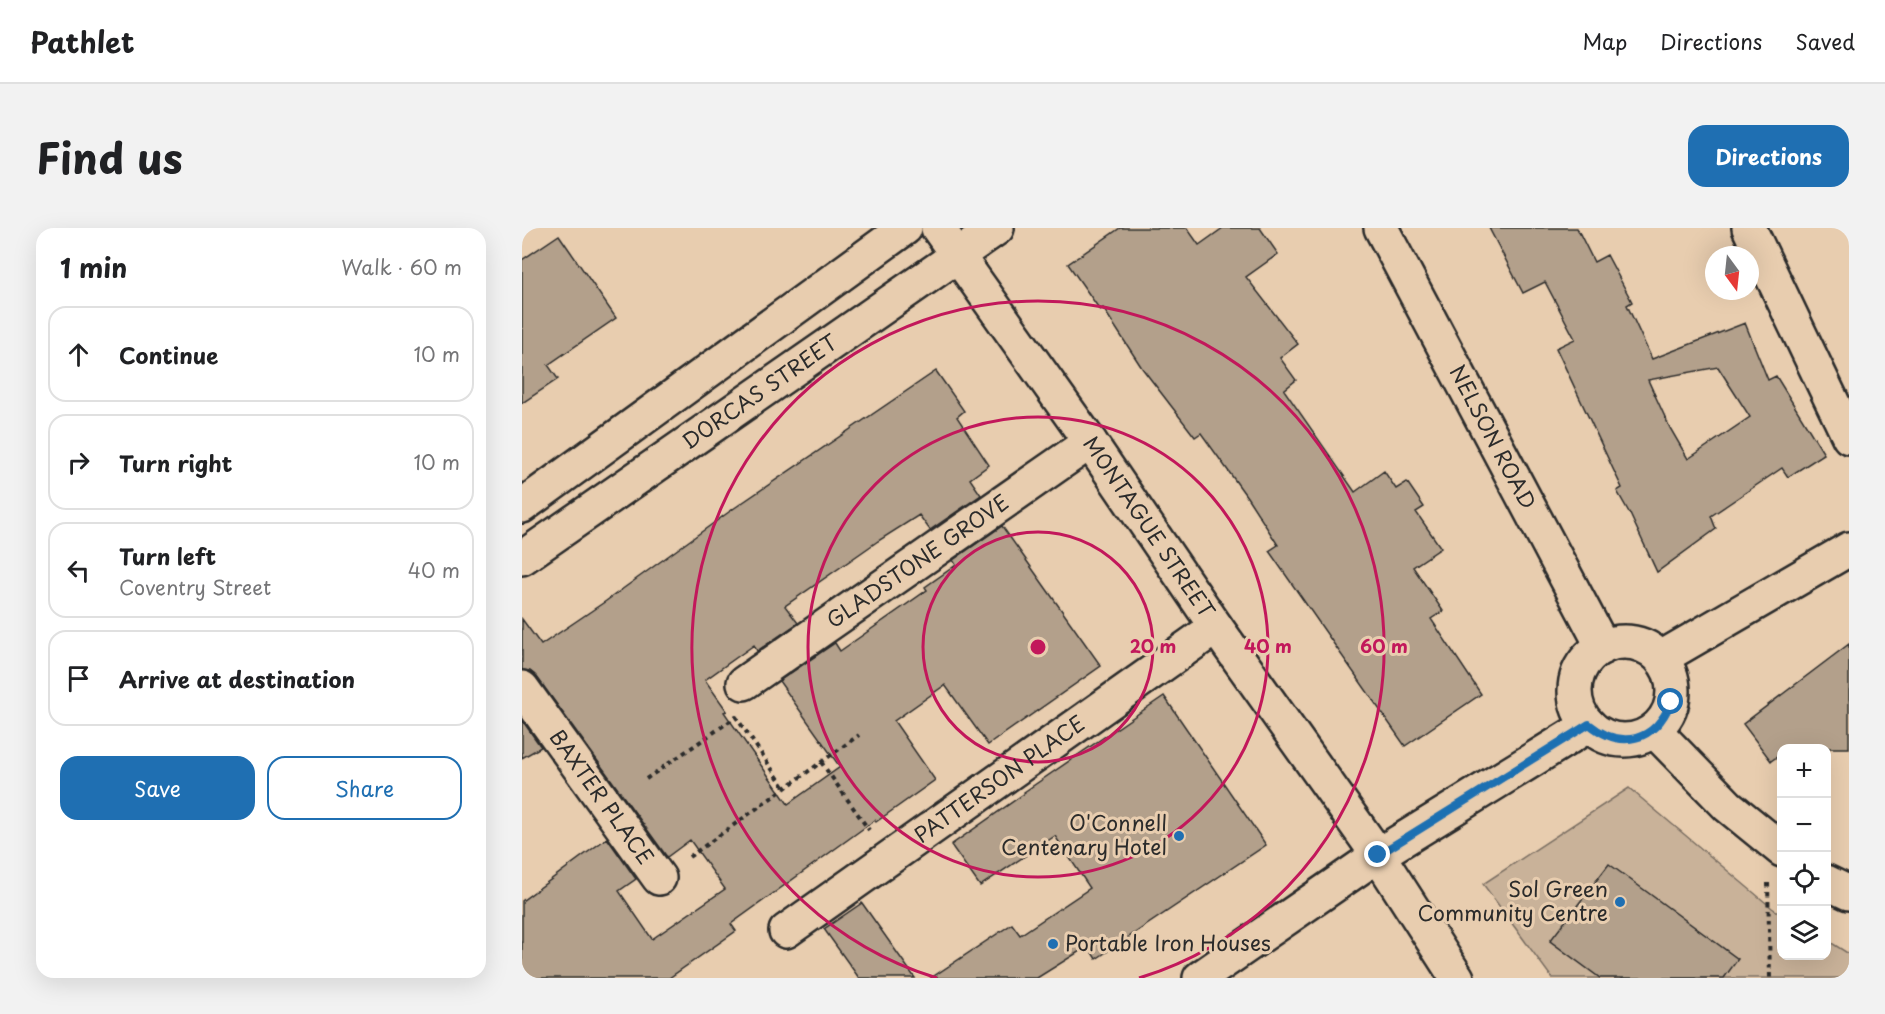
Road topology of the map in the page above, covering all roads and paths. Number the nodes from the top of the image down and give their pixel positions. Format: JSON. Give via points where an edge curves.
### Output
{"nodes":[{"id":1,"x":905,"y":228,"type":"edge"},
{"id":2,"x":938,"y":228,"type":"edge"},
{"id":3,"x":997,"y":228,"type":"edge"},
{"id":4,"x":1381,"y":228,"type":"edge"},
{"id":5,"x":1749,"y":228,"type":"edge"},
{"id":6,"x":957,"y":256,"type":"junction"},
{"id":7,"x":1849,"y":436,"type":"edge"},
{"id":8,"x":1090,"y":442,"type":"junction"},
{"id":9,"x":522,"y":506,"type":"edge"},
{"id":10,"x":1849,"y":549,"type":"edge"},
{"id":11,"x":522,"y":558,"type":"edge"},
{"id":12,"x":1216,"y":627,"type":"junction"},
{"id":13,"x":1603,"y":647,"type":"junction"},
{"id":14,"x":1661,"y":658,"type":"junction"},
{"id":15,"x":744,"y":683,"type":"dead end"},
{"id":16,"x":522,"y":688,"type":"edge"},
{"id":17,"x":1589,"y":724,"type":"junction"},
{"id":18,"x":1654,"y":730,"type":"junction"},
{"id":19,"x":859,"y":735,"type":"dead end"},
{"id":20,"x":821,"y":762,"type":"junction"},
{"id":21,"x":646,"y":779,"type":"dead end"},
{"id":22,"x":785,"y":788,"type":"junction"},
{"id":23,"x":1774,"y":844,"type":"edge"},
{"id":24,"x":1378,"y":855,"type":"junction"},
{"id":25,"x":889,"y":858,"type":"junction"},
{"id":26,"x":659,"y":878,"type":"joint"},
{"id":27,"x":1831,"y":884,"type":"edge"},
{"id":28,"x":1849,"y":893,"type":"edge"},
{"id":29,"x":786,"y":931,"type":"dead end"},
{"id":30,"x":1200,"y":978,"type":"edge"},
{"id":31,"x":1457,"y":978,"type":"edge"},
{"id":32,"x":1770,"y":978,"type":"edge"}],
"edges":[{"from":1,"to":9,"type":"street"},
{"from":2,"to":6,"type":"street","name":"MONTAGUE STREET"},
{"from":3,"to":6,"type":"street","name":"DORCAS STREET"},
{"from":4,"to":13,"type":"street","name":"NELSON ROAD"},
{"from":5,"to":7,"type":"street"},
{"from":6,"to":8,"type":"street","name":"MONTAGUE STREET"},
{"from":6,"to":11,"type":"street","name":"DORCAS STREET"},
{"from":8,"to":12,"type":"street","name":"MONTAGUE STREET"},
{"from":8,"to":15,"type":"street","name":"GLADSTONE GROVE"},
{"from":10,"to":14,"type":"street"},
{"from":12,"to":24,"type":"street","name":"MONTAGUE STREET"},
{"from":12,"to":25,"type":"street","name":"PATTERSON PLACE"},
{"from":13,"to":14,"type":"street","via":[[1633,642]]},
{"from":13,"to":17,"type":"street","via":[[1585,661],[1576,682],[1575,697]]},
{"from":14,"to":18,"type":"street","via":[[1670,671],[1673,687],[1665,717]]},
{"from":16,"to":26,"type":"street","name":"BAXTER PLACE"},
{"from":17,"to":18,"type":"street","via":[[1600,734],[1613,738],[1628,739]]},
{"from":17,"to":24,"type":"street"},
{"from":18,"to":23,"type":"street","via":[[1728,807]]},
{"from":19,"to":20,"type":"path"},
{"from":20,"to":22,"type":"path"},
{"from":20,"to":25,"type":"path"},
{"from":21,"to":22,"type":"path","via":[[736,717]]},
{"from":22,"to":26,"type":"path"},
{"from":23,"to":32,"type":"path"},
{"from":24,"to":30,"type":"street"},
{"from":24,"to":31,"type":"street","name":"MONTAGUE STREET"},
{"from":25,"to":29,"type":"street","name":"PATTERSON PLACE"},
{"from":27,"to":28,"type":"street"}]}
